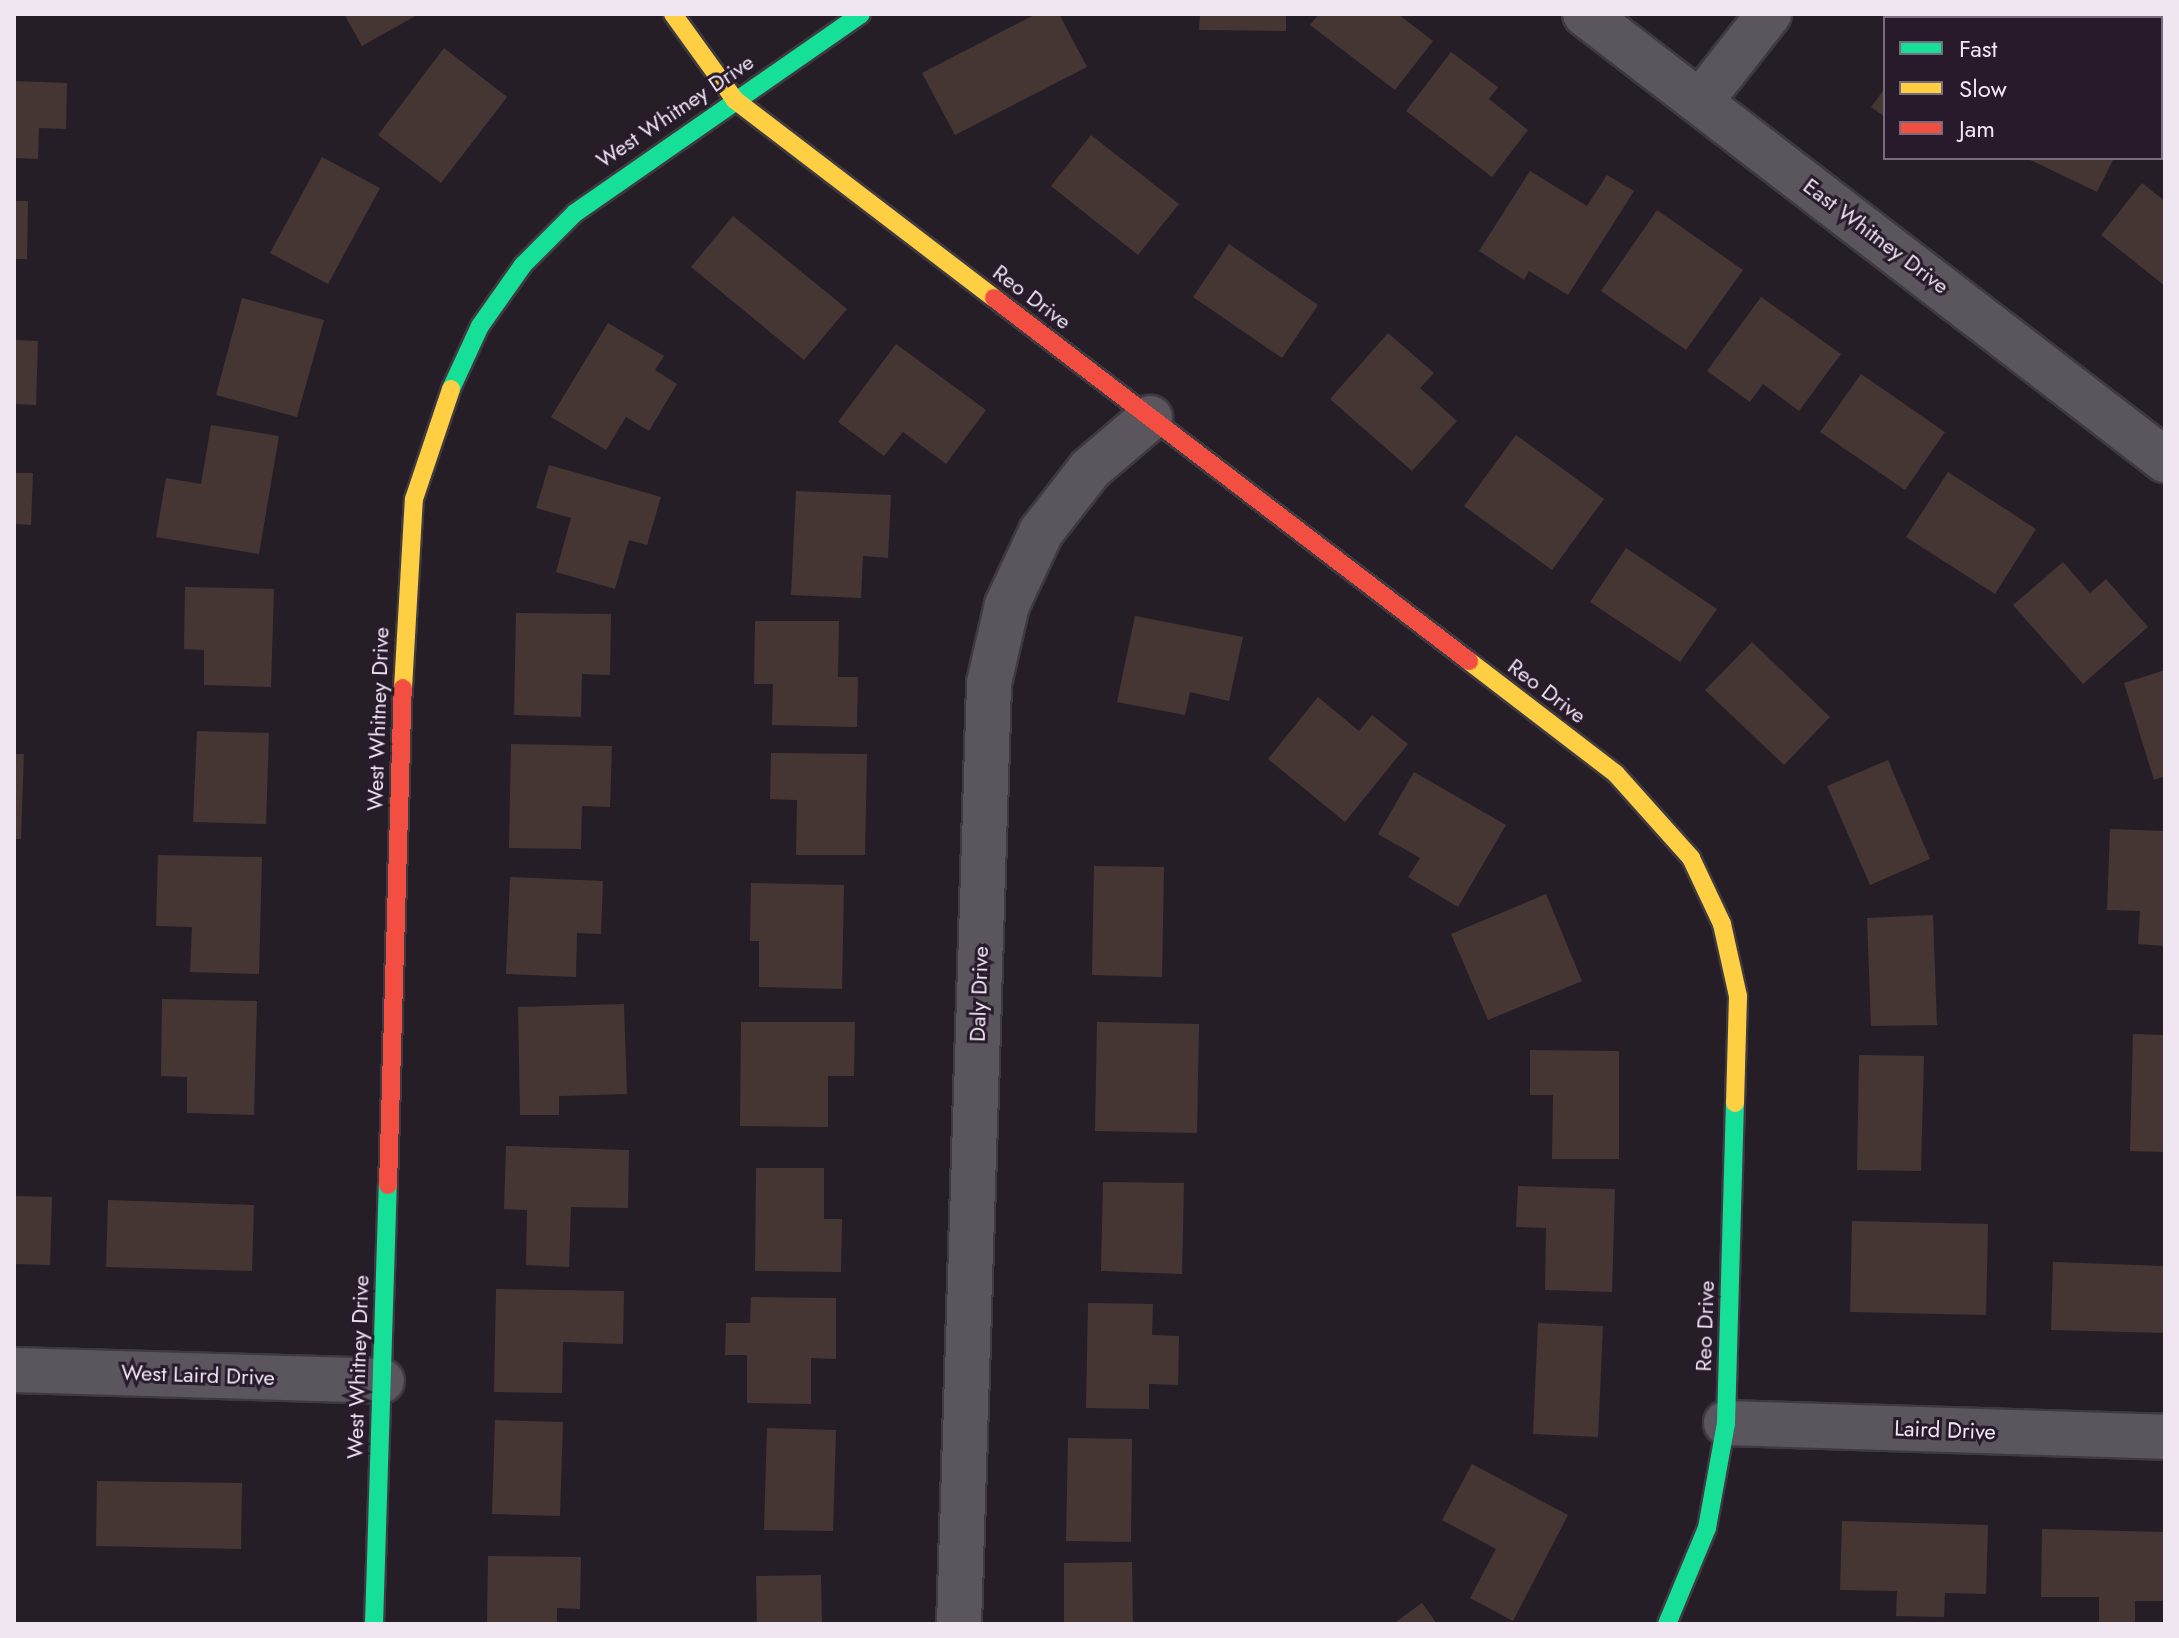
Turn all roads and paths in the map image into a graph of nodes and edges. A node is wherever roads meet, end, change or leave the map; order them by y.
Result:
1 (673, 14) edge
2 (861, 14) edge
3 (1585, 14) edge
4 (1769, 14) edge
5 (735, 100) junction
6 (1700, 102) junction
7 (1150, 418) junction
8 (2165, 460) edge
9 (14, 1370) edge
10 (382, 1381) junction
11 (1726, 1423) junction
12 (2165, 1437) edge
13 (374, 1624) edge
14 (959, 1624) edge
15 (1667, 1624) edge

1 - 5 street, Reo Drive
2 - 5 street, West Whitney Drive
3 - 6 street, East Whitney Drive
4 - 6 street
5 - 7 street, Reo Drive
5 - 10 street, West Whitney Drive
6 - 8 street, East Whitney Drive
7 - 11 street, Reo Drive
7 - 14 street, Daly Drive
9 - 10 street, West Laird Drive
10 - 13 street, West Whitney Drive
11 - 12 street, Laird Drive
11 - 15 street, Reo Drive

